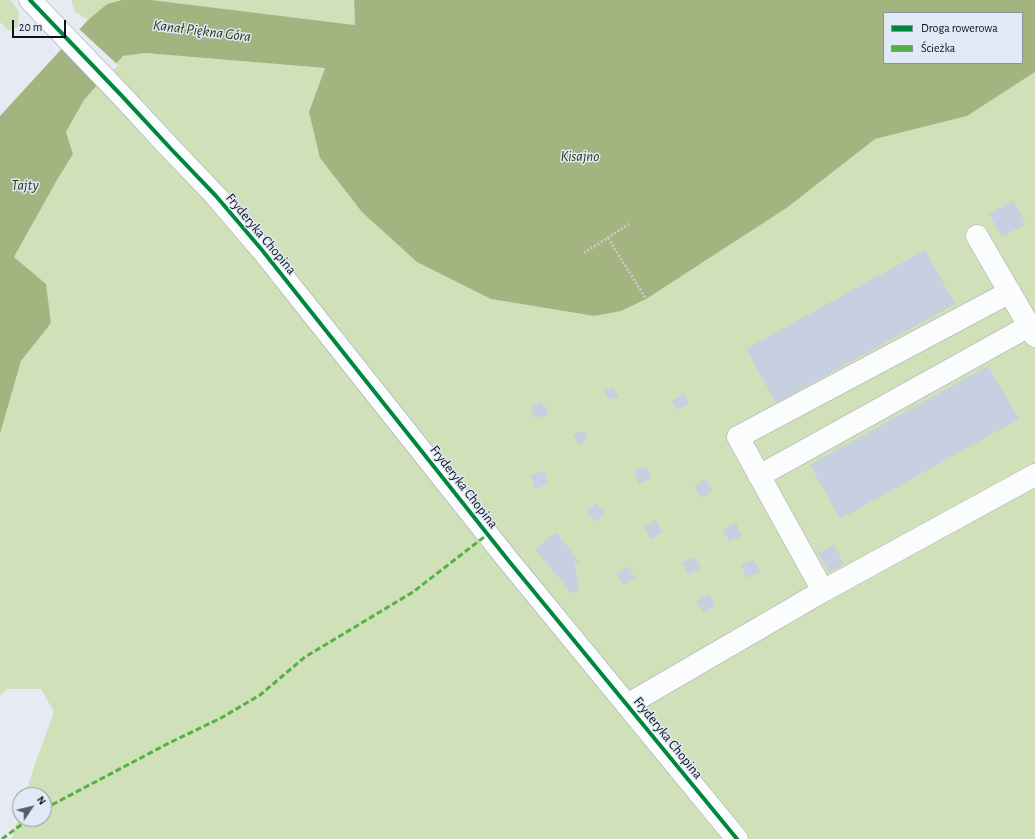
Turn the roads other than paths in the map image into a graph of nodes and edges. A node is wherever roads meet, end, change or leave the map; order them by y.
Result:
1 (30, 0) edge
2 (978, 236) dead end
3 (1010, 292) junction
4 (1032, 331) edge
5 (1035, 475) edge
6 (759, 476) junction
7 (823, 591) junction
8 (627, 705) junction
9 (737, 839) edge

1 - 8 main road, Fryderyka Chopina
2 - 3 main road
3 - 4 main road
3 - 6 main road
4 - 6 main road
5 - 7 main road
6 - 7 main road
7 - 8 main road
8 - 9 main road, Fryderyka Chopina

